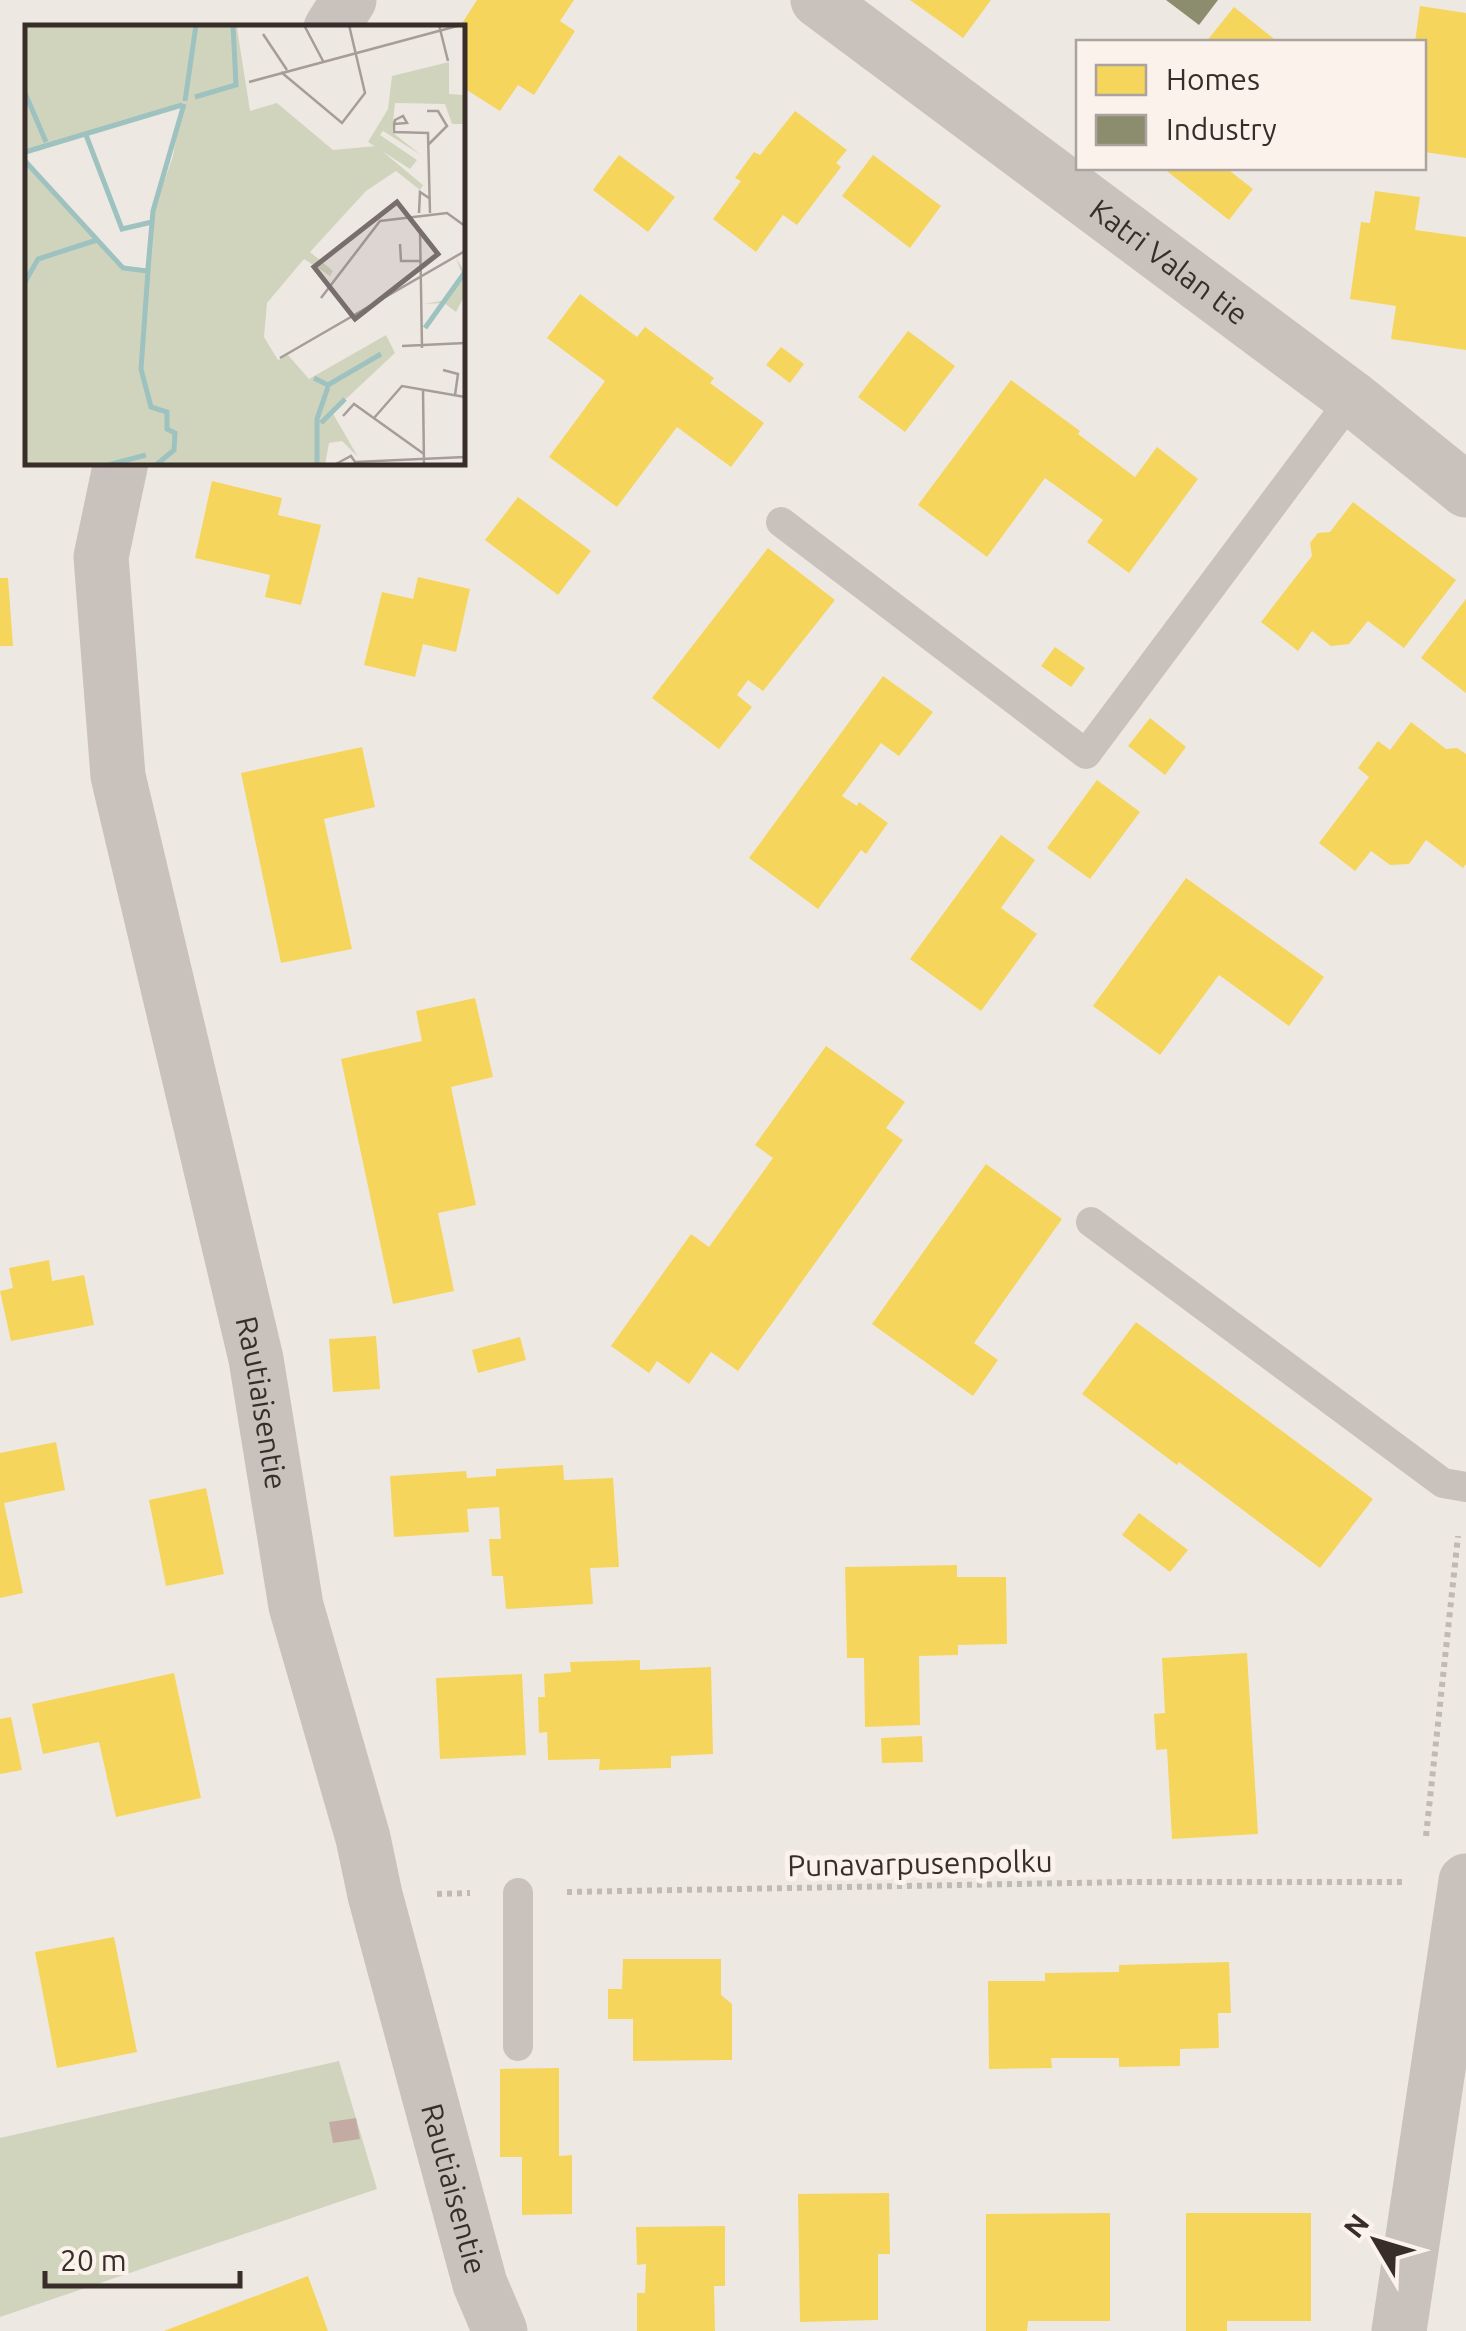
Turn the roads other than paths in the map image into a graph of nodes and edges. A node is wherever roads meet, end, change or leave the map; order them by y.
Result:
1 (349, 0) edge
2 (818, 0) edge
3 (333, 25) edge
4 (1352, 398) junction
5 (121, 465) edge
6 (1466, 490) edge
7 (781, 522) dead end
8 (1090, 1222) dead end
9 (1466, 1487) edge
10 (1444, 1882) edge
11 (518, 1893) road end
12 (518, 2046) dead end
13 (500, 2331) edge
14 (1398, 2331) edge

1 - 3 street
2 - 4 street, Katri Valan tie
4 - 6 street, Katri Valan tie
4 - 7 lane
5 - 13 street, Rautiaisentie
8 - 9 lane
10 - 14 street
11 - 12 lane

